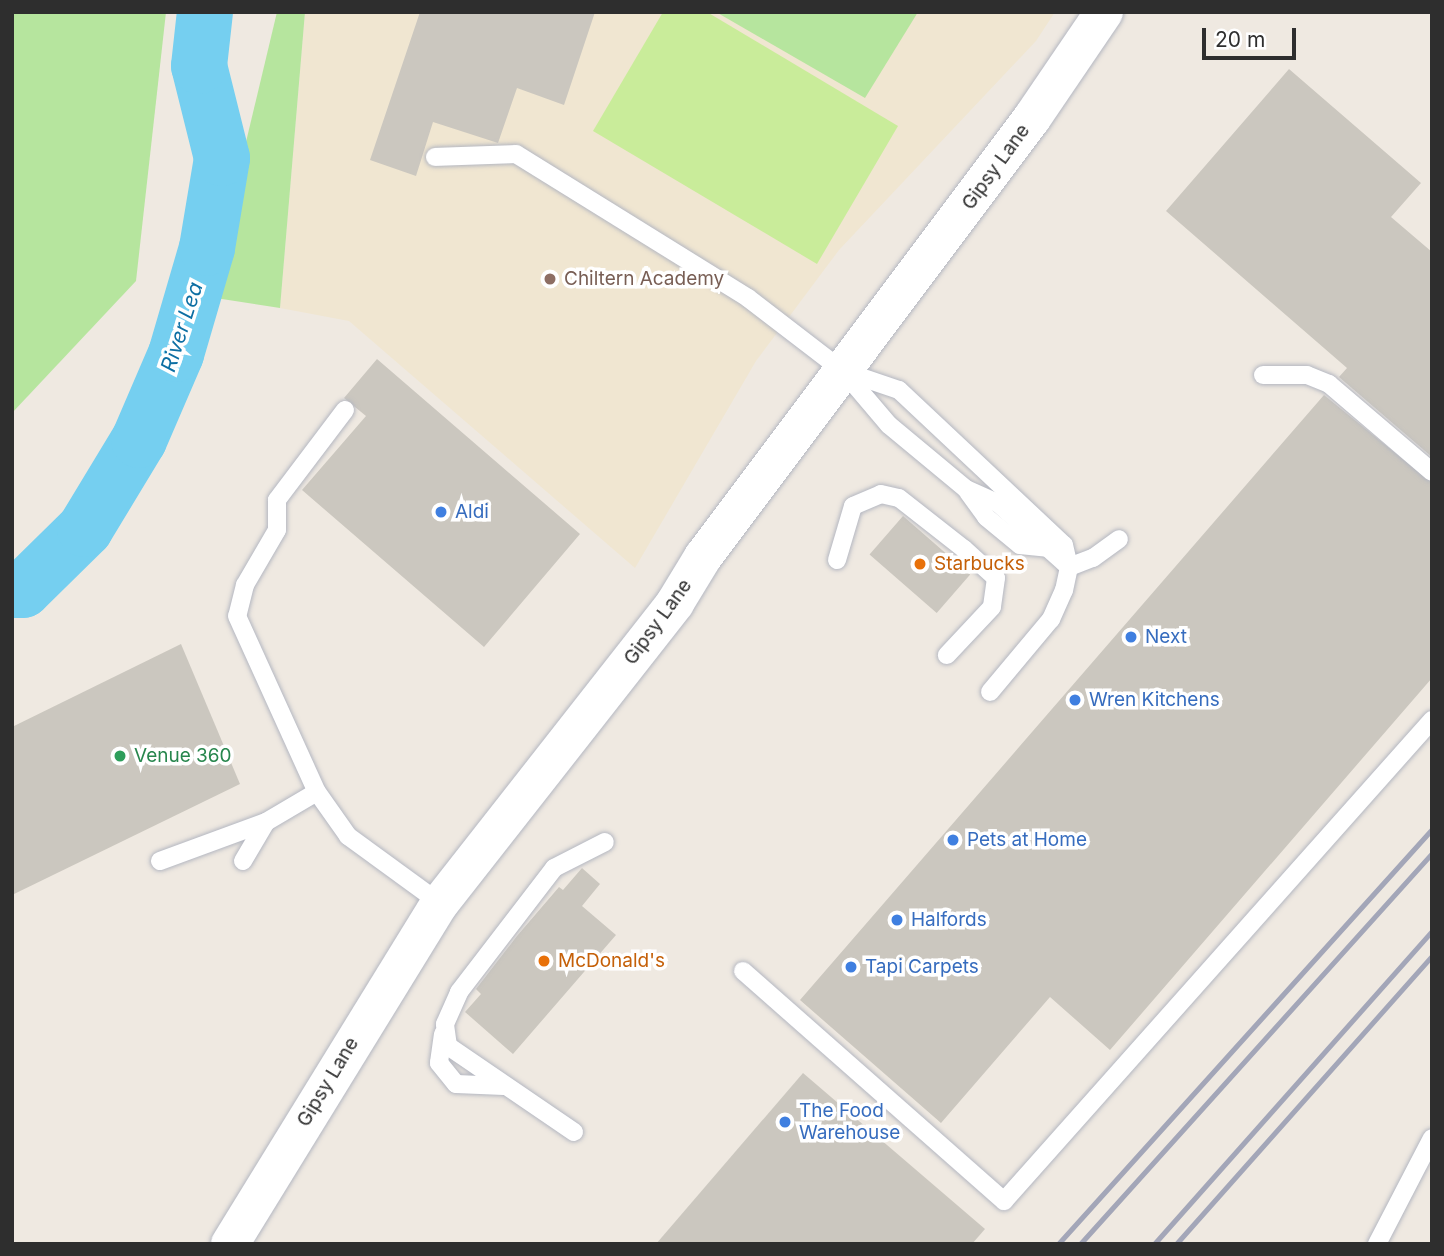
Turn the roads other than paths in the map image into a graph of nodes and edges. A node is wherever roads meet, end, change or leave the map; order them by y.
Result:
1 (1104, 12) edge
2 (435, 157) dead end
3 (843, 371) junction
4 (1263, 375) dead end
5 (345, 410) dead end
6 (1432, 472) edge
7 (1119, 539) dead end
8 (837, 560) dead end
9 (1069, 567) junction
10 (947, 655) dead end
11 (990, 692) dead end
12 (1432, 720) edge
13 (317, 792) junction
14 (266, 822) junction
15 (605, 842) dead end
16 (160, 861) dead end
17 (243, 861) dead end
18 (440, 903) junction
19 (743, 971) dead end
20 (445, 1024) junction
21 (504, 1086) junction
22 (574, 1132) dead end
23 (1432, 1138) edge
24 (1422, 1157) edge
25 (230, 1244) edge
26 (1377, 1244) edge

1 - 3 main road, Gipsy Lane
2 - 3 lane
3 - 9 lane
3 - 9 lane
3 - 18 main road, Gipsy Lane
4 - 6 lane
5 - 13 lane
7 - 9 lane
8 - 10 lane
9 - 11 lane
12 - 19 lane
13 - 14 lane
13 - 18 lane
14 - 16 lane
14 - 17 lane
15 - 20 lane
18 - 25 main road, Gipsy Lane
20 - 21 lane
20 - 21 lane
21 - 22 lane
23 - 24 lane
24 - 26 lane

